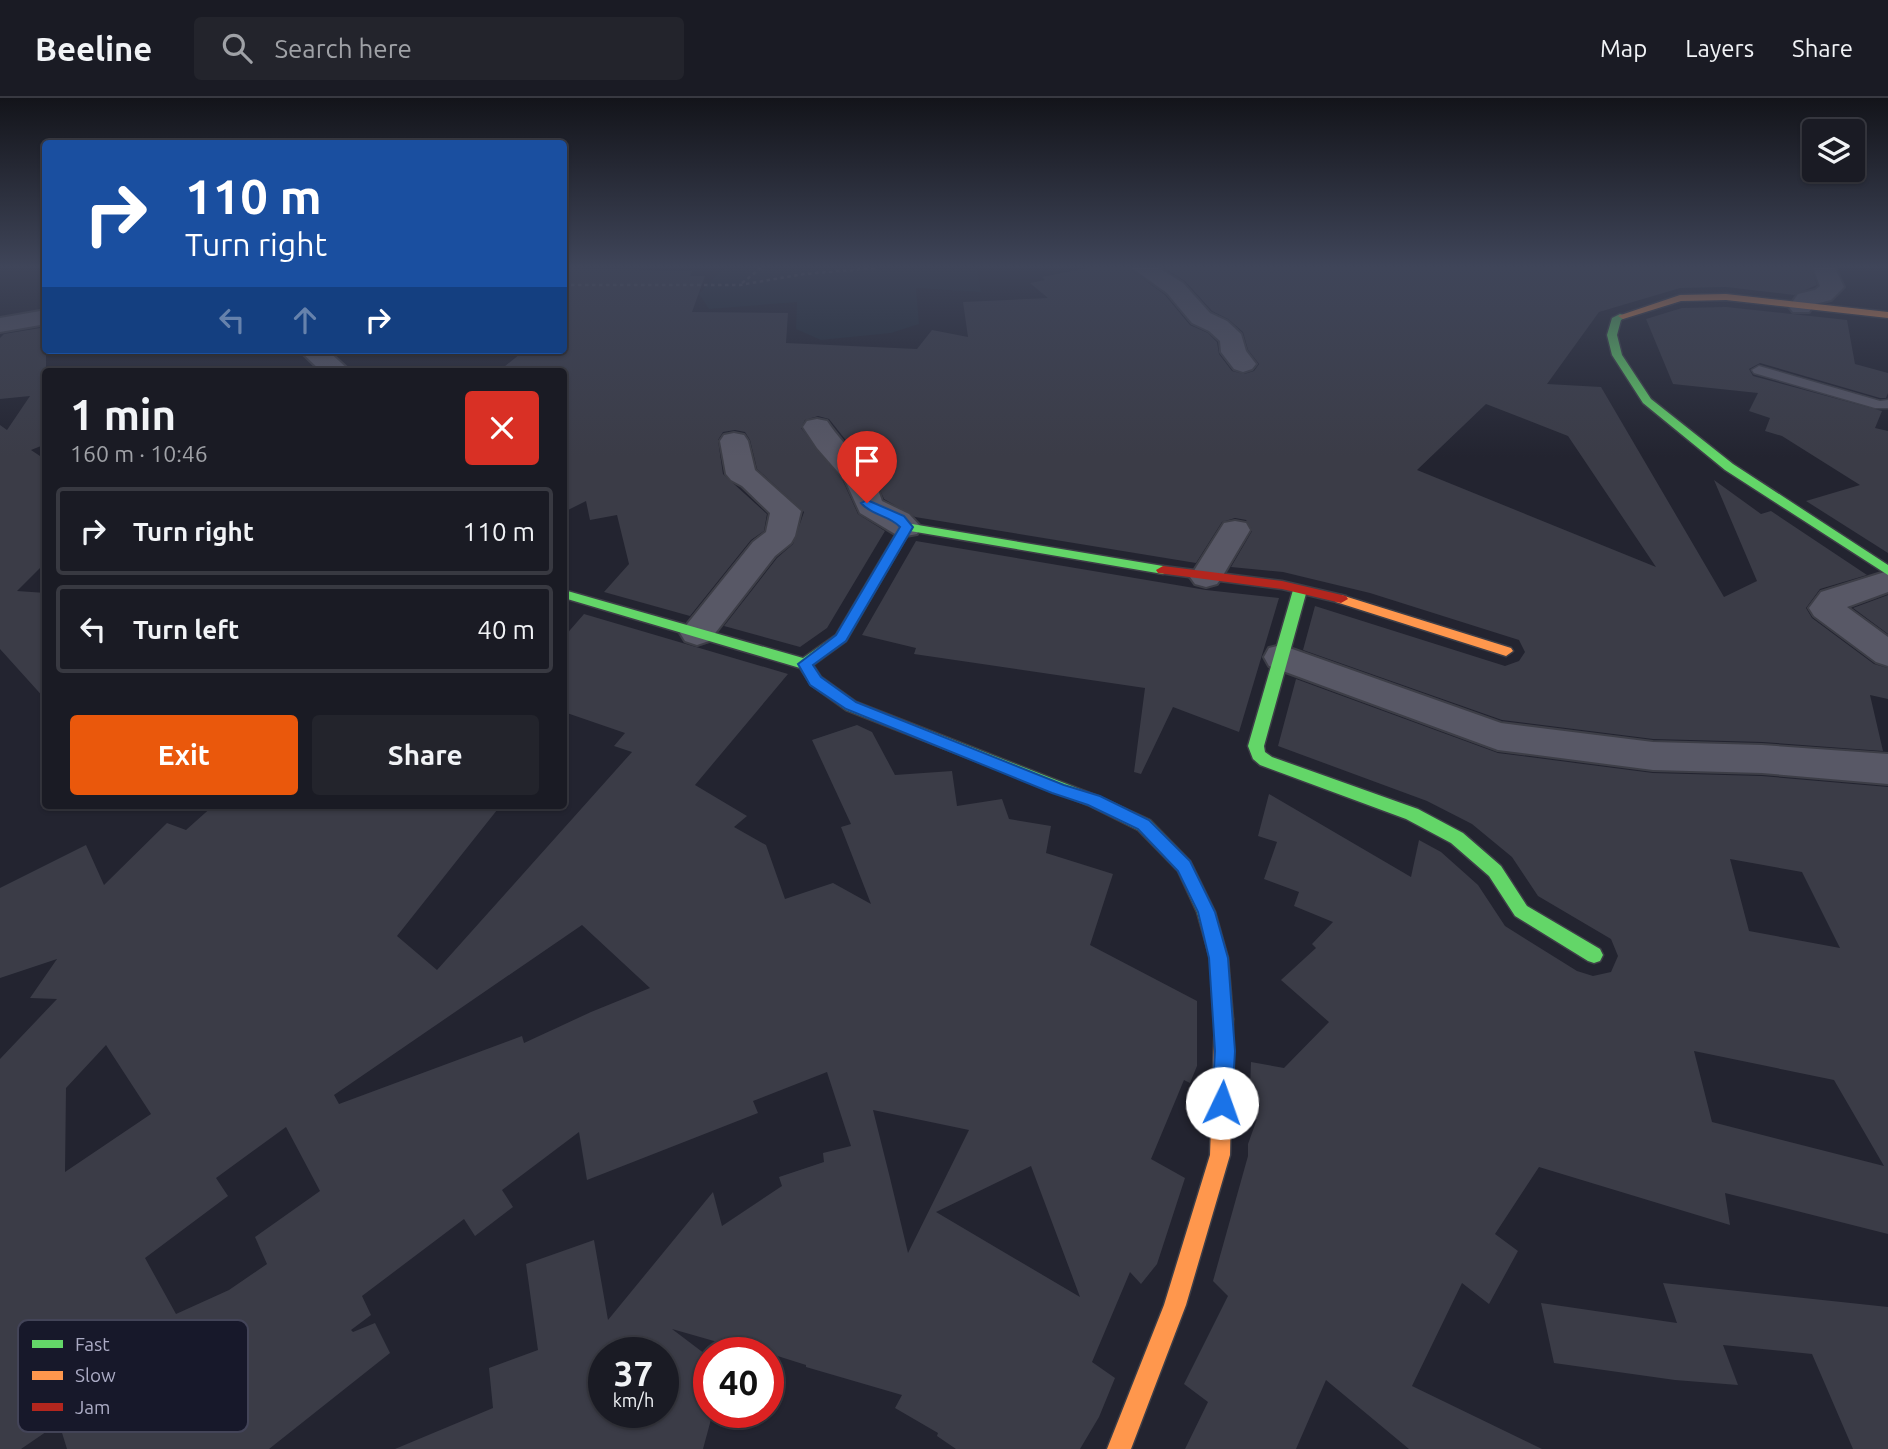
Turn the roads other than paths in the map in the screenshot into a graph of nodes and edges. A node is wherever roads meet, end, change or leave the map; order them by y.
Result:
1 (1223, 331) edge
2 (1613, 331) edge
3 (317, 354) edge
4 (1243, 364) dead end
5 (333, 368) edge
6 (1759, 370) dead end
7 (1888, 404) edge
8 (817, 428) dead end
9 (734, 441) dead end
10 (906, 527) junction
11 (1235, 530) dead end
12 (1888, 570) edge
13 (1206, 577) junction
14 (1888, 581) edge
15 (1300, 590) junction
16 (567, 595) edge
17 (697, 633) junction
18 (1506, 651) dead end
19 (1888, 654) edge
20 (1281, 657) junction
21 (805, 664) junction
22 (1888, 769) edge
23 (1594, 955) dead end
24 (1119, 1449) edge

1 - 4 street
2 - 12 street
3 - 5 street
6 - 7 lane
8 - 10 street
9 - 17 street
10 - 13 street
10 - 21 street
11 - 13 street
13 - 15 street
14 - 19 street
15 - 18 street
15 - 20 street
16 - 17 street
17 - 21 street
20 - 22 street
20 - 23 street
21 - 24 street

